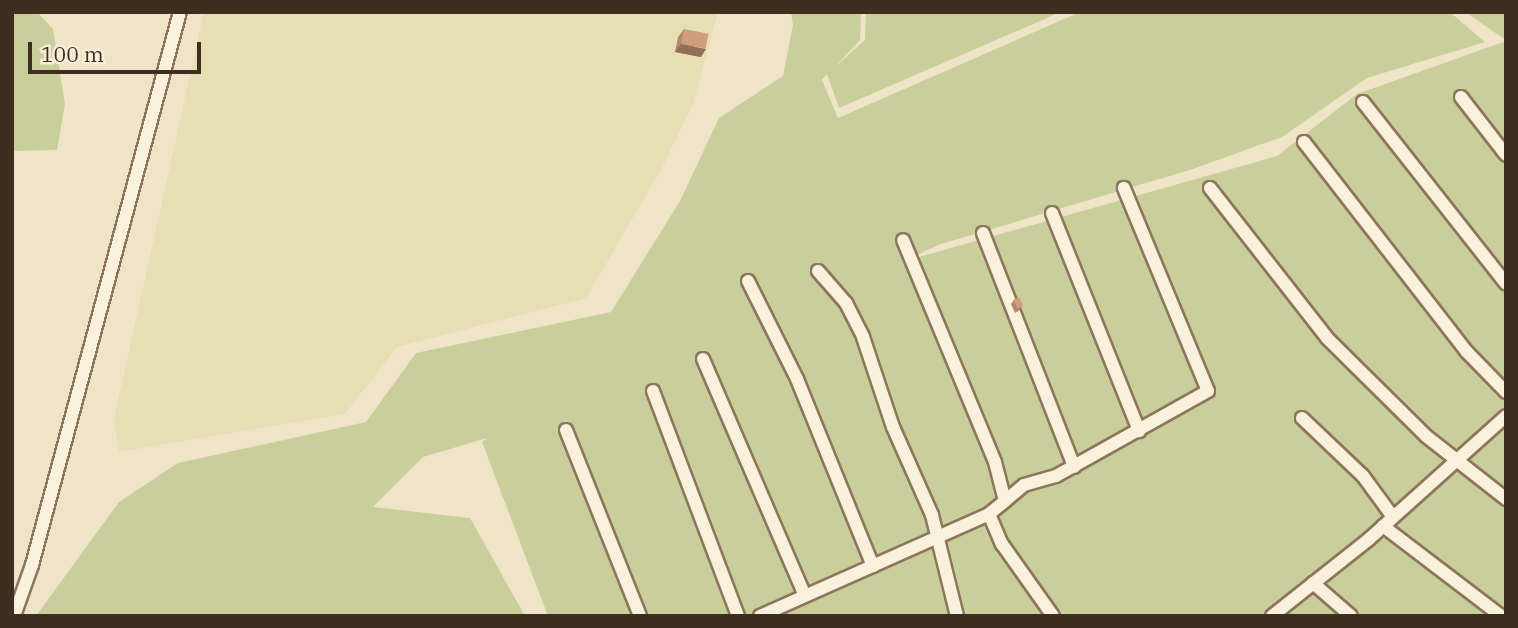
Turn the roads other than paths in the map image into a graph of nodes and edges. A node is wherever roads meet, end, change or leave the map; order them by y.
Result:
1 (180, 12) edge
2 (1461, 97) dead end
3 (1363, 102) dead end
4 (1304, 142) dead end
5 (1506, 155) edge
6 (1124, 188) dead end
7 (1210, 188) dead end
8 (1052, 213) dead end
9 (983, 233) dead end
10 (903, 240) dead end
11 (818, 271) dead end
12 (748, 281) dead end
13 (1506, 284) edge
14 (703, 359) dead end
15 (653, 391) dead end
16 (1506, 392) edge
17 (1506, 416) edge
18 (1302, 418) dead end
19 (566, 430) dead end
20 (1139, 431) junction
21 (1455, 460) junction
22 (1074, 467) junction
23 (1506, 499) edge
24 (1005, 501) junction
25 (989, 514) junction
26 (1388, 522) junction
27 (937, 536) junction
28 (873, 566) junction
29 (1312, 583) junction
30 (804, 594) junction
31 (14, 616) edge
32 (640, 616) edge
33 (738, 616) edge
34 (760, 616) edge
35 (957, 616) edge
36 (1053, 616) edge
37 (1272, 616) edge
38 (1351, 616) edge
39 (1501, 616) edge

1 - 31 street
2 - 5 street
3 - 13 street
4 - 16 street
6 - 20 street
7 - 21 street
8 - 20 street
9 - 22 street
10 - 24 street
11 - 27 street
12 - 28 street
14 - 30 street
15 - 33 street
17 - 21 street
18 - 26 street
19 - 32 street
20 - 22 street
21 - 23 street
21 - 26 street
22 - 24 street
24 - 25 street
25 - 27 street
25 - 36 street
26 - 29 street
26 - 39 street
27 - 28 street
27 - 35 street
28 - 30 street
29 - 37 street
29 - 38 street
30 - 34 street

